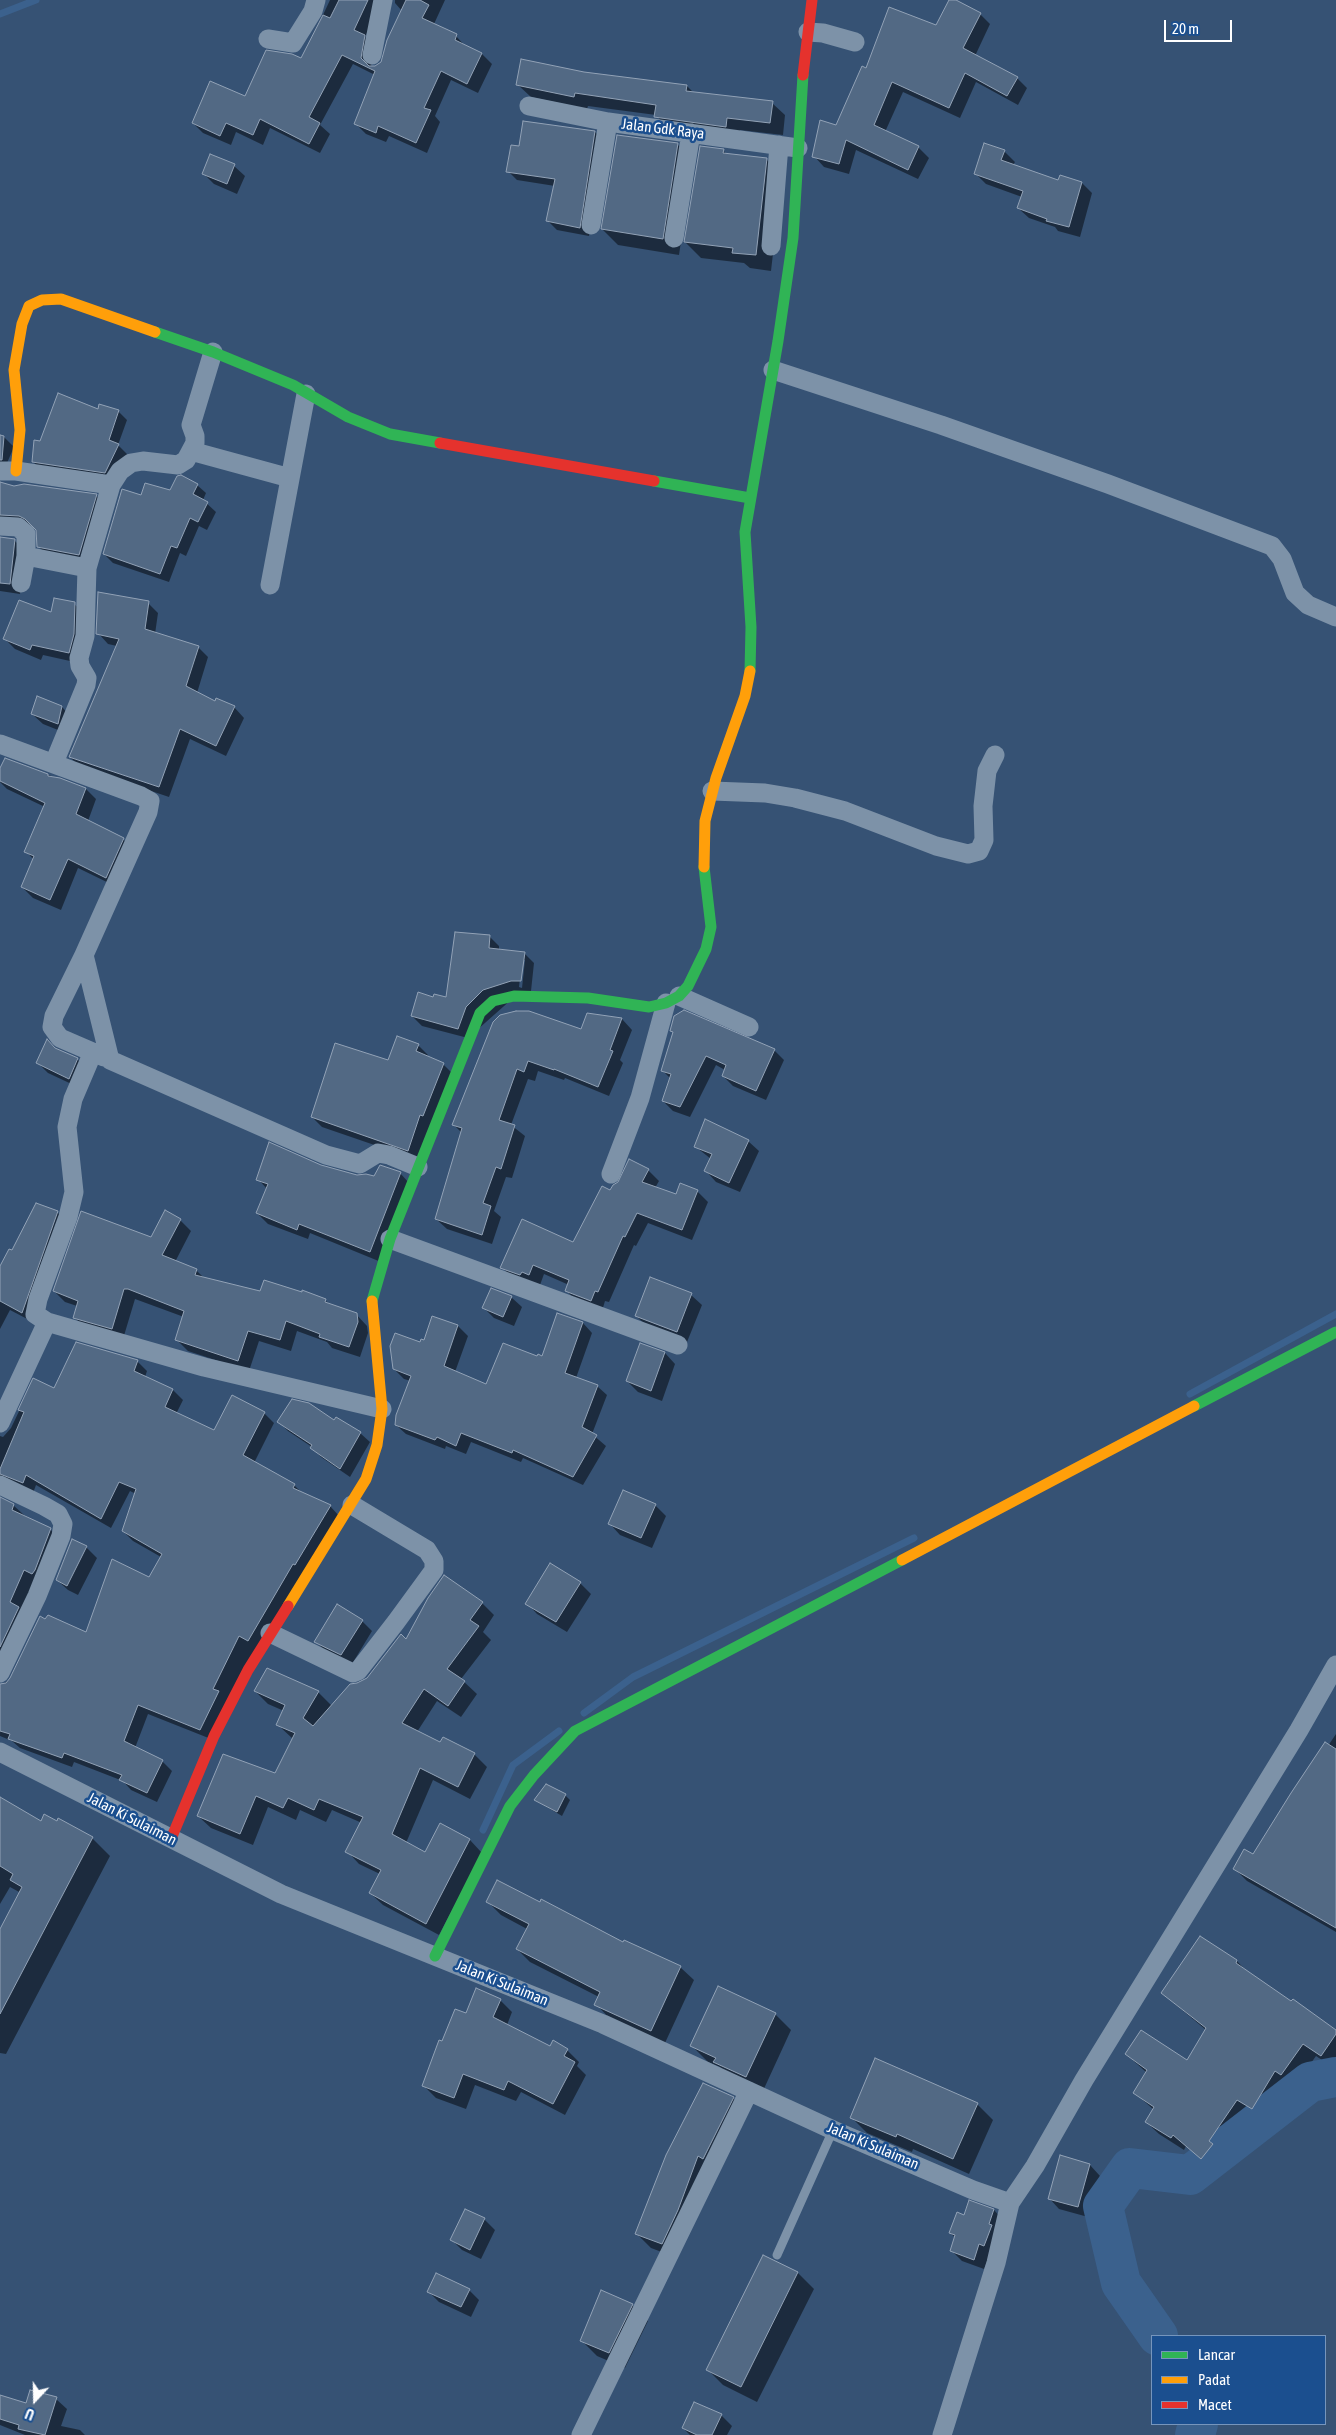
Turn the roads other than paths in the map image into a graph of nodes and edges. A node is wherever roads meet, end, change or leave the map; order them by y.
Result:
1 (316, 0) edge
2 (383, 0) edge
3 (812, 0) edge
4 (808, 32) junction
5 (268, 39) dead end
6 (855, 42) dead end
7 (372, 55) dead end
8 (529, 106) dead end
9 (608, 122) junction
10 (691, 133) junction
11 (779, 146) junction
12 (798, 148) junction
13 (591, 225) dead end
14 (674, 238) dead end
15 (771, 246) dead end
16 (213, 352) junction
17 (773, 370) junction
18 (306, 394) junction
19 (191, 451) junction
20 (8, 471) edge
21 (290, 478) junction
22 (110, 485) junction
23 (750, 498) junction
24 (0, 526) edge
25 (26, 556) junction
26 (87, 568) junction
27 (21, 583) dead end
28 (270, 585) dead end
29 (1336, 617) edge
30 (0, 744) edge
31 (995, 755) dead end
32 (54, 763) junction
33 (712, 791) junction
34 (84, 955) junction
35 (672, 999) junction
36 (749, 1027) dead end
37 (101, 1056) junction
38 (418, 1167) junction
39 (611, 1174) dead end
40 (390, 1239) junction
41 (47, 1322) junction
42 (1336, 1332) edge
43 (678, 1345) dead end
44 (382, 1409) junction
45 (0, 1423) edge
46 (0, 1485) edge
47 (352, 1505) junction
48 (270, 1633) junction
49 (1336, 1665) edge
50 (0, 1673) edge
51 (0, 1752) edge
52 (171, 1839) junction
53 (434, 1956) junction
54 (749, 2092) junction
55 (833, 2130) junction
56 (1010, 2203) junction
57 (777, 2255) dead end
58 (581, 2435) edge
59 (942, 2435) edge

1 - 5 street
2 - 7 street
3 - 4 street
4 - 6 street
4 - 12 street
8 - 9 street, Jalan Gdk Raya
9 - 10 street, Jalan Gdk Raya
9 - 13 street
10 - 11 street, Jalan Gdk Raya
10 - 14 street
11 - 12 street, Jalan Gdk Raya
11 - 15 street
12 - 17 street
16 - 18 street
16 - 19 street
16 - 20 street
17 - 23 street
17 - 29 street
18 - 21 street
18 - 23 street
19 - 21 street
19 - 22 street
20 - 22 street
21 - 28 street
22 - 26 street
23 - 33 street
24 - 25 street
25 - 26 street
25 - 27 street
26 - 32 street
30 - 32 street
31 - 33 street
32 - 34 street
33 - 35 street
34 - 37 street
34 - 37 street
35 - 36 street
35 - 38 street
35 - 39 street
37 - 38 street
37 - 41 street
38 - 40 street
40 - 43 street
40 - 44 street
41 - 44 street
41 - 45 street
42 - 53 street
44 - 47 street
46 - 50 street
47 - 48 street
47 - 48 street
48 - 52 street
49 - 56 street
51 - 52 street, Jalan Ki Sulaiman
52 - 53 street, Jalan Ki Sulaiman
53 - 54 street, Jalan Ki Sulaiman
54 - 55 street, Jalan Ki Sulaiman
54 - 58 street
55 - 56 street, Jalan Ki Sulaiman
55 - 57 lane
56 - 59 street

